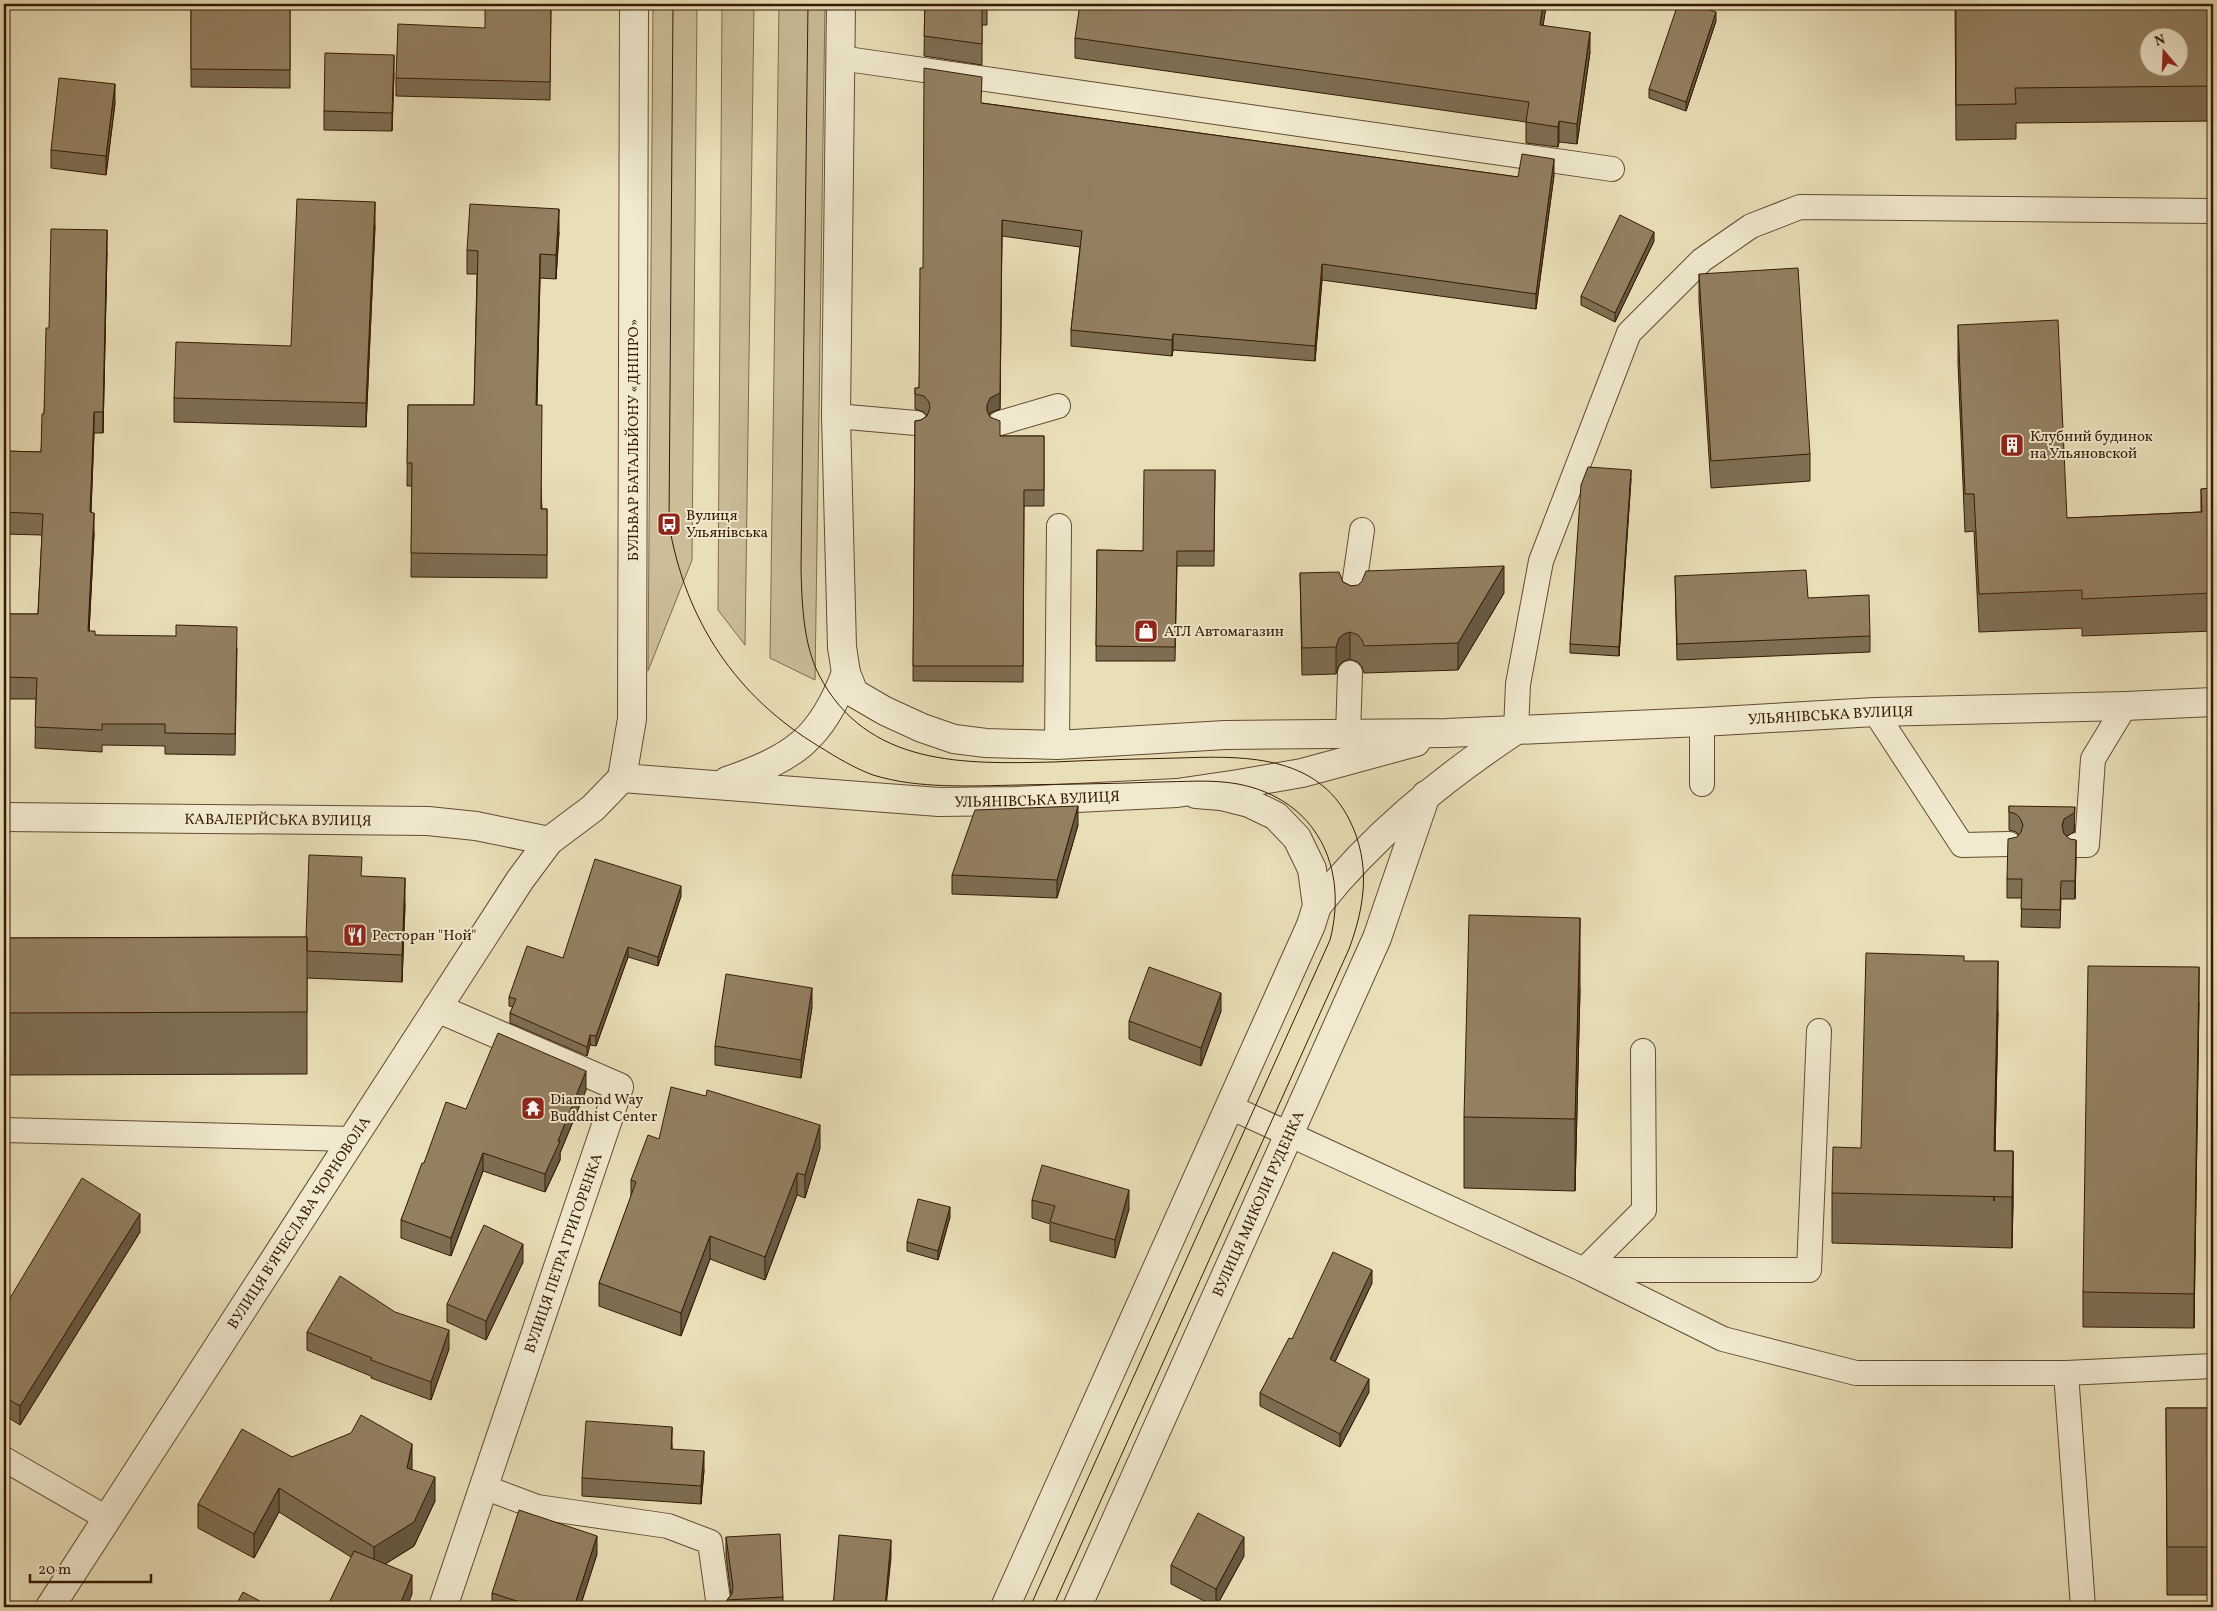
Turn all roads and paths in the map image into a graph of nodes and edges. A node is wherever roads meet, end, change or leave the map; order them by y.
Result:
1 (634, 4) edge
2 (841, 4) edge
3 (840, 58) junction
4 (1612, 169) dead end
5 (2213, 211) edge
6 (1058, 406) dead end
7 (836, 416) junction
8 (916, 423) edge
9 (1000, 424) edge
10 (1059, 526) dead end
11 (1362, 530) dead end
12 (1352, 599) edge
13 (1350, 673) dead end
14 (850, 683) junction
15 (2213, 702) edge
16 (2125, 706) junction
17 (1875, 712) junction
18 (1702, 722) junction
19 (1516, 730) junction
20 (1447, 733) junction
21 (1348, 734) junction
22 (1057, 745) junction
23 (622, 778) junction
24 (1702, 784) dead end
25 (716, 785) junction
26 (1177, 793) junction
27 (1426, 795) junction
28 (4, 817) edge
29 (549, 841) junction
30 (2009, 844) edge
31 (2076, 845) edge
32 (1317, 906) junction
33 (437, 1008) junction
34 (1819, 1031) dead end
35 (1643, 1052) dead end
36 (1230, 1107) junction
37 (4, 1130) edge
38 (1290, 1133) junction
39 (352, 1139) junction
40 (1584, 1270) junction
41 (2213, 1366) edge
42 (2066, 1373) junction
43 (4, 1459) edge
44 (484, 1487) junction
45 (108, 1519) junction
46 (50, 1607) edge
47 (444, 1607) edge
48 (719, 1607) edge
49 (1004, 1607) edge
50 (1077, 1607) edge
51 (2083, 1607) edge

1 - 23 street, БУЛЬВАР БАТАЛЬЙОНУ «ДНІПРО»
2 - 3 street
3 - 4 lane
3 - 7 street
5 - 19 lane
6 - 9 lane
7 - 8 lane
7 - 14 street
10 - 22 lane
11 - 12 lane
13 - 21 lane
14 - 22 street, УЛЬЯНІВСЬКА ВУЛИЦЯ
14 - 25 street
15 - 16 street, УЛЬЯНІВСЬКА ВУЛИЦЯ
16 - 17 street, УЛЬЯНІВСЬКА ВУЛИЦЯ
16 - 31 lane
17 - 18 street, УЛЬЯНІВСЬКА ВУЛИЦЯ
17 - 30 lane
18 - 19 street, УЛЬЯНІВСЬКА ВУЛИЦЯ
18 - 24 lane
19 - 20 street, УЛЬЯНІВСЬКА ВУЛИЦЯ
19 - 27 street
20 - 21 street, УЛЬЯНІВСЬКА ВУЛИЦЯ
20 - 26 street, УЛЬЯНІВСЬКА ВУЛИЦЯ
21 - 22 street, УЛЬЯНІВСЬКА ВУЛИЦЯ
23 - 25 street, УЛЬЯНІВСЬКА ВУЛИЦЯ
23 - 29 street
25 - 26 street, УЛЬЯНІВСЬКА ВУЛИЦЯ
26 - 32 street
27 - 32 street
27 - 38 street, ВУЛИЦЯ МИКОЛИ РУДЕНКА
28 - 29 street, КАВАЛЕРІЙСЬКА ВУЛИЦЯ
29 - 33 street, ВУЛИЦЯ В'ЯЧЕСЛАВА ЧОРНОВОЛА
32 - 36 street
33 - 39 street, ВУЛИЦЯ В'ЯЧЕСЛАВА ЧОРНОВОЛА
33 - 44 street, ВУЛИЦЯ ПЕТРА ГРИГОРЕНКА
34 - 40 lane
35 - 40 lane
36 - 38 lane
36 - 49 street
37 - 39 lane
38 - 40 lane
38 - 50 street, ВУЛИЦЯ МИКОЛИ РУДЕНКА
39 - 45 street, ВУЛИЦЯ В'ЯЧЕСЛАВА ЧОРНОВОЛА
40 - 42 lane
41 - 42 lane
42 - 51 lane
43 - 45 lane
44 - 47 street, ВУЛИЦЯ ПЕТРА ГРИГОРЕНКА
44 - 48 lane
45 - 46 street, ВУЛИЦЯ В'ЯЧЕСЛАВА ЧОРНОВОЛА

